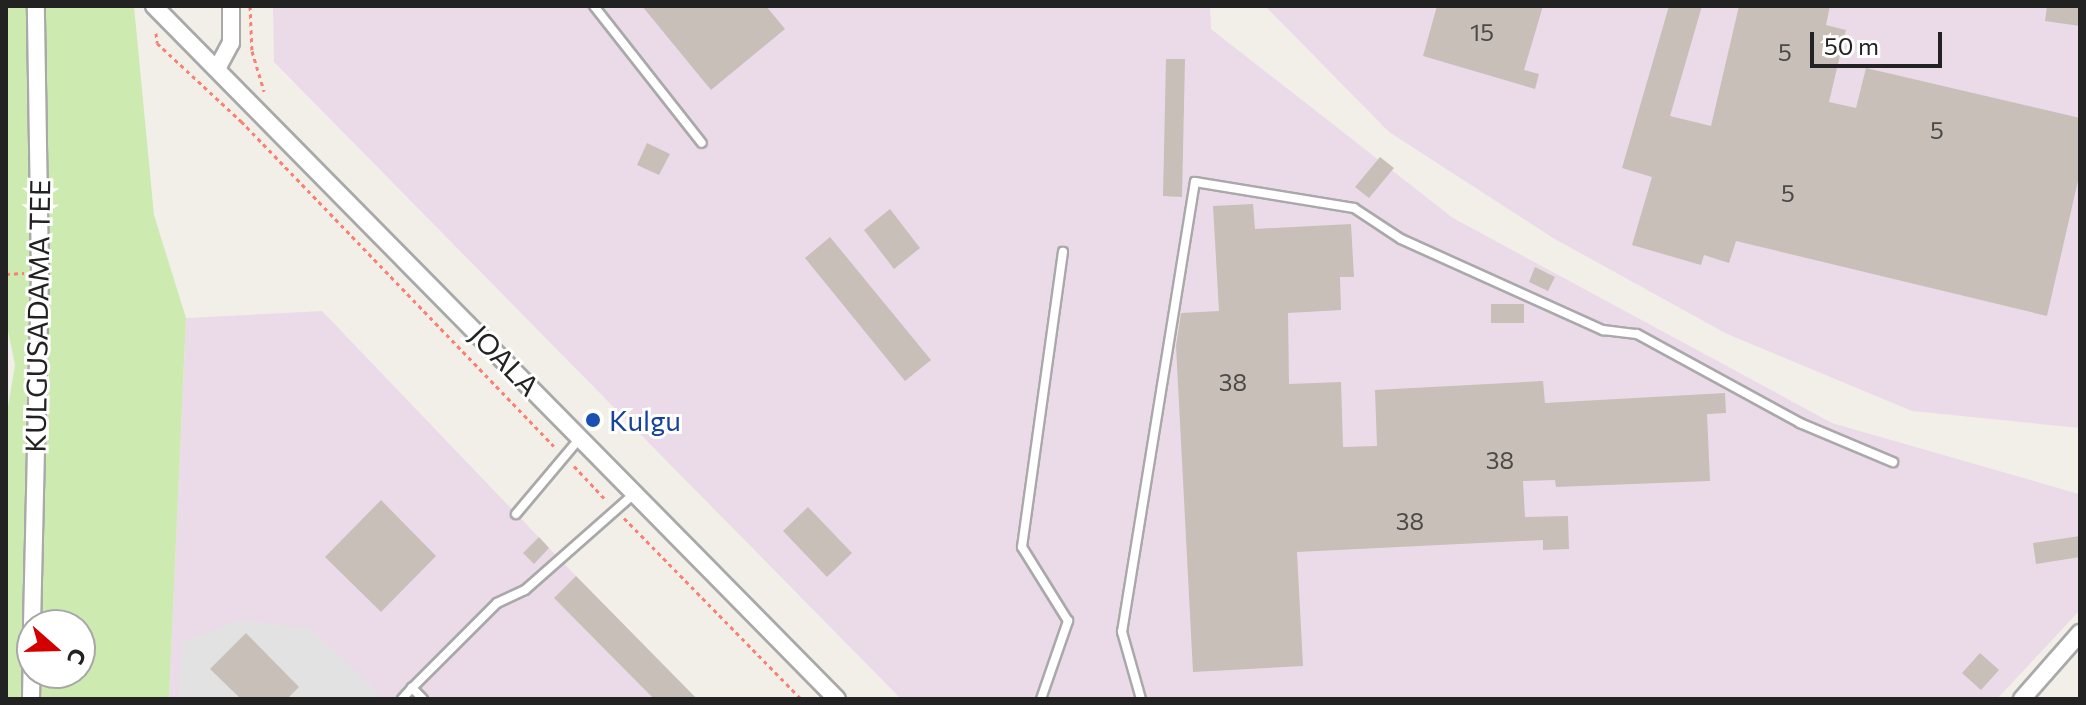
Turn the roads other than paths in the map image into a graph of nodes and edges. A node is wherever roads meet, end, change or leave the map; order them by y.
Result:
1 (36, 6) edge
2 (231, 6) edge
3 (594, 6) edge
4 (154, 13) edge
5 (218, 67) junction
6 (702, 143) dead end
7 (1063, 252) dead end
8 (580, 438) junction
9 (1893, 462) dead end
10 (635, 493) junction
11 (516, 514) dead end
12 (32, 609) edge
13 (2080, 633) edge
14 (412, 688) junction
15 (2027, 697) edge
16 (402, 699) edge
17 (423, 699) edge
18 (837, 699) edge
19 (1041, 699) edge
20 (1141, 699) edge

1 - 12 street, KULGUSADAMA TEE
2 - 5 street
3 - 6 lane
4 - 5 street, JOALA
5 - 8 street, JOALA
7 - 19 lane
8 - 10 street, JOALA
8 - 11 lane
9 - 20 lane
10 - 14 lane
10 - 18 street, JOALA
13 - 15 street
14 - 16 lane
14 - 17 lane

